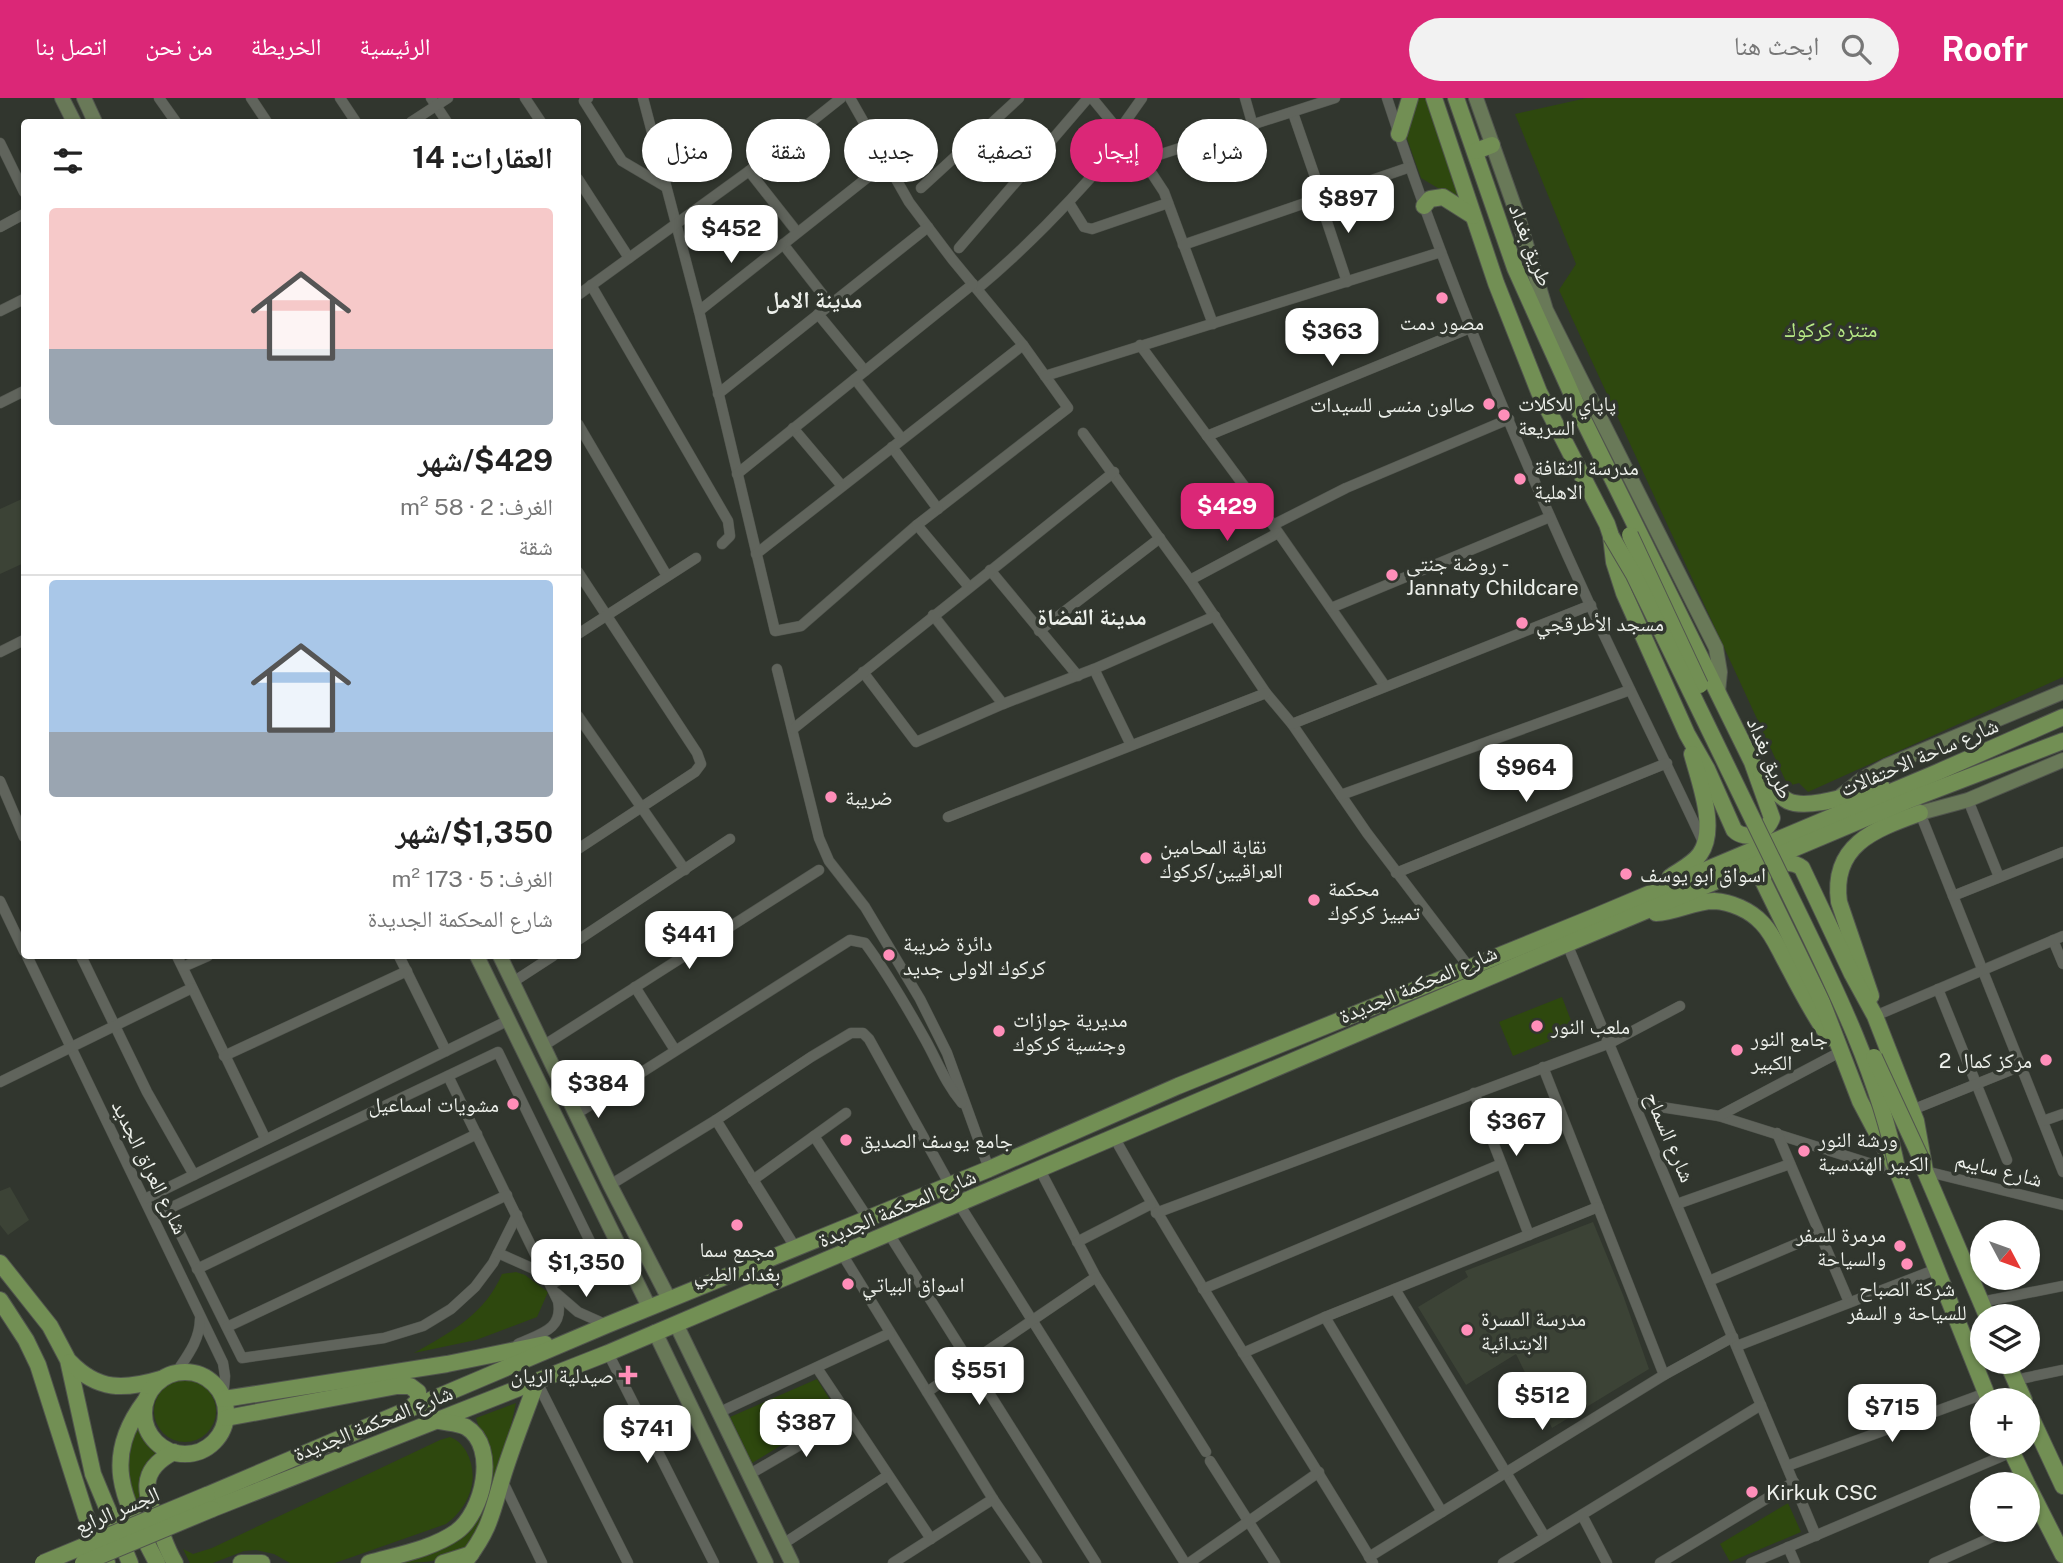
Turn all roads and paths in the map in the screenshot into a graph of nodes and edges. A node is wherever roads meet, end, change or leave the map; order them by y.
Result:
1 (62, 98) edge
2 (84, 98) edge
3 (159, 98) edge
4 (251, 98) edge
5 (340, 98) edge
6 (448, 98) edge
7 (525, 98) edge
8 (588, 98) edge
9 (841, 98) edge
10 (850, 98) edge
11 (1019, 98) edge
12 (1090, 98) edge
13 (1142, 98) edge
14 (1245, 98) edge
15 (1335, 98) edge
16 (1387, 98) edge
17 (1410, 98) edge
18 (1434, 98) edge
19 (1457, 98) edge
20 (1476, 98) edge
21 (646, 100) edge
22 (434, 102) edge
23 (1293, 113) junction
24 (72, 119) edge
25 (94, 119) edge
26 (174, 119) edge
27 (265, 119) edge
28 (354, 119) edge
29 (414, 119) edge
30 (445, 119) edge
31 (539, 119) edge
32 (815, 119) edge
33 (862, 119) edge
34 (1108, 119) edge
35 (1130, 119) edge
36 (1251, 119) edge
37 (1267, 121) edge
38 (1399, 134) junction
39 (0, 144) edge
40 (1492, 145) junction
41 (1476, 151) junction
42 (1410, 167) junction
43 (746, 173) edge
44 (758, 182) edge
45 (861, 182) edge
46 (898, 182) edge
47 (1085, 182) edge
48 (1158, 182) edge
49 (581, 184) edge
50 (21, 186) edge
51 (666, 187) junction
52 (920, 188) dead end
53 (1321, 197) junction
54 (1168, 202) junction
55 (1069, 203) junction
56 (1424, 206) junction
57 (21, 216) edge
58 (1473, 216) junction
59 (677, 225) junction
60 (0, 227) edge
61 (928, 227) junction
62 (797, 232) junction
63 (783, 244) junction
64 (1183, 245) junction
65 (959, 248) dead end
66 (1441, 253) junction
67 (629, 258) junction
68 (1347, 282) junction
69 (591, 285) junction
70 (975, 287) junction
71 (581, 293) edge
72 (21, 300) edge
73 (830, 304) junction
74 (0, 311) edge
75 (699, 311) junction
76 (818, 314) junction
77 (1213, 324) junction
78 (1470, 328) junction
79 (1023, 345) junction
80 (1140, 345) junction
81 (865, 371) junction
82 (1045, 376) junction
83 (855, 379) junction
84 (21, 392) edge
85 (718, 394) junction
86 (0, 403) edge
87 (1509, 419) junction
88 (793, 428) junction
89 (1598, 431) junction
90 (1083, 433) dead end
91 (1207, 436) junction
92 (902, 439) junction
93 (582, 441) edge
94 (892, 447) junction
95 (1114, 472) junction
96 (737, 474) junction
97 (842, 486) junction
98 (1618, 489) junction
99 (938, 509) junction
100 (1550, 517) junction
101 (917, 525) junction
102 (1275, 529) junction
103 (1611, 536) junction
104 (1160, 538) junction
105 (722, 544) dead end
106 (756, 554) junction
107 (696, 558) dead end
108 (990, 570) junction
109 (667, 576) junction
110 (581, 577) edge
111 (1190, 580) junction
112 (969, 587) junction
113 (1591, 606) junction
114 (1331, 608) junction
115 (933, 615) junction
116 (606, 616) junction
117 (1215, 616) junction
118 (1039, 631) junction
119 (581, 632) edge
120 (21, 642) edge
121 (0, 652) edge
122 (777, 669) dead end
123 (1094, 669) junction
124 (863, 672) junction
125 (1078, 676) junction
126 (1385, 686) junction
127 (1630, 690) junction
128 (1718, 692) junction
129 (2063, 692) edge
130 (1266, 693) junction
131 (1003, 704) junction
132 (2063, 717) edge
133 (581, 721) edge
134 (1292, 724) junction
135 (793, 729) junction
136 (1687, 734) junction
137 (2063, 741) edge
138 (1131, 745) junction
139 (2063, 761) edge
140 (1752, 762) junction
141 (1667, 763) junction
142 (1938, 772) junction
143 (0, 781) edge
144 (1341, 795) junction
145 (1838, 798) junction
146 (1968, 800) junction
147 (1917, 805) junction
148 (639, 808) junction
149 (948, 817) dead end
150 (21, 830) edge
151 (730, 839) dead end
152 (1794, 841) junction
153 (1705, 846) junction
154 (581, 847) edge
155 (2063, 852) edge
156 (685, 870) junction
157 (819, 870) dead end
158 (1396, 873) junction
159 (1999, 877) junction
160 (1953, 896) junction
161 (0, 901) edge
162 (1641, 905) junction
163 (581, 938) edge
164 (2058, 938) edge
165 (21, 943) edge
166 (1567, 944) junction
167 (29, 959) edge
168 (83, 959) edge
169 (179, 959) edge
170 (201, 959) edge
171 (401, 959) edge
172 (478, 959) edge
173 (502, 959) edge
174 (548, 959) edge
175 (2063, 964) edge
176 (183, 967) junction
177 (1469, 967) junction
178 (1983, 970) junction
179 (407, 971) junction
180 (513, 982) junction
181 (635, 987) junction
182 (192, 988) junction
183 (1938, 989) junction
184 (1680, 1006) dead end
185 (1875, 1016) junction
186 (509, 1020) junction
187 (116, 1025) junction
188 (1610, 1042) junction
189 (542, 1046) junction
190 (72, 1047) junction
191 (675, 1050) junction
192 (446, 1051) junction
193 (1840, 1052) junction
194 (224, 1056) junction
195 (2021, 1066) junction
196 (1543, 1067) junction
197 (448, 1076) junction
198 (0, 1081) edge
199 (1976, 1084) junction
200 (1474, 1093) junction
201 (1635, 1103) junction
202 (967, 1109) junction
203 (1912, 1110) junction
204 (846, 1113) dead end
205 (576, 1114) junction
206 (2063, 1114) edge
207 (1720, 1116) junction
208 (716, 1120) junction
209 (2043, 1121) junction
210 (1777, 1133) junction
211 (477, 1134) junction
212 (814, 1136) junction
213 (1114, 1137) junction
214 (265, 1138) junction
215 (2007, 1160) dead end
216 (1502, 1164) junction
217 (1790, 1164) junction
218 (1924, 1167) junction
219 (989, 1169) junction
220 (1040, 1170) junction
221 (2063, 1172) edge
222 (1898, 1173) junction
223 (194, 1175) junction
224 (753, 1180) junction
225 (610, 1185) junction
226 (950, 1185) junction
227 (507, 1195) junction
228 (2063, 1197) edge
229 (145, 1199) junction
230 (2058, 1203) edge
231 (959, 1204) junction
232 (1677, 1204) junction
233 (1598, 1207) junction
234 (1154, 1209) junction
235 (517, 1215) junction
236 (867, 1217) junction
237 (889, 1234) junction
238 (1820, 1234) junction
239 (1529, 1235) junction
240 (1077, 1242) junction
241 (795, 1247) junction
242 (499, 1253) junction
243 (842, 1254) junction
244 (0, 1263) edge
245 (197, 1269) junction
246 (1937, 1269) junction
247 (545, 1274) junction
248 (1096, 1278) junction
249 (1709, 1281) junction
250 (2063, 1286) edge
251 (552, 1287) junction
252 (1203, 1289) junction
253 (1395, 1289) junction
254 (669, 1299) junction
255 (0, 1300) edge
256 (1849, 1302) junction
257 (1982, 1304) edge
258 (2001, 1304) edge
259 (649, 1307) junction
260 (200, 1315) junction
261 (1325, 1317) junction
262 (1033, 1320) junction
263 (676, 1324) junction
264 (607, 1325) junction
265 (227, 1327) junction
266 (655, 1332) junction
267 (890, 1333) junction
268 (578, 1338) junction
269 (1735, 1342) junction
270 (501, 1353) junction
271 (608, 1353) junction
272 (1243, 1353) junction
273 (68, 1360) junction
274 (969, 1363) junction
275 (817, 1368) junction
276 (2063, 1370) edge
277 (2012, 1374) edge
278 (170, 1375) junction
279 (1664, 1375) junction
280 (2015, 1380) junction
281 (537, 1381) junction
282 (1984, 1388) edge
283 (2019, 1388) edge
284 (927, 1392) junction
285 (223, 1398) junction
286 (147, 1399) junction
287 (1970, 1403) edge
288 (1761, 1405) junction
289 (410, 1408) junction
290 (720, 1412) junction
291 (848, 1417) junction
292 (226, 1418) junction
293 (437, 1421) junction
294 (2040, 1433) edge
295 (174, 1452) junction
296 (1991, 1458) edge
297 (1787, 1466) junction
298 (2059, 1469) edge
299 (1319, 1472) junction
300 (1506, 1473) junction
301 (750, 1474) junction
302 (887, 1476) junction
303 (502, 1480) junction
304 (1794, 1482) junction
305 (2063, 1486) edge
306 (993, 1499) junction
307 (209, 1502) junction
308 (1442, 1512) junction
309 (1582, 1515) junction
310 (1248, 1522) junction
311 (2040, 1524) edge
312 (1816, 1535) junction
313 (1545, 1538) junction
314 (931, 1539) junction
315 (1981, 1542) edge
316 (783, 1544) junction
317 (1788, 1547) junction
318 (2063, 1555) edge
319 (468, 1558) edge
320 (1371, 1560) edge
321 (1035, 1562) edge
322 (1665, 1562) edge
323 (43, 1563) edge
324 (83, 1563) edge
325 (107, 1563) edge
326 (130, 1563) edge
327 (157, 1563) edge
328 (175, 1563) edge
329 (240, 1563) edge
330 (262, 1563) edge
331 (369, 1563) edge
332 (443, 1563) edge
333 (542, 1563) edge
334 (628, 1563) edge
335 (714, 1563) edge
336 (766, 1563) edge
337 (792, 1563) edge
338 (893, 1563) edge
339 (1096, 1563) edge
340 (1187, 1563) edge
341 (1275, 1563) edge
342 (1503, 1563) edge
343 (1607, 1563) edge
344 (1751, 1563) edge
345 (1795, 1563) edge
346 (1934, 1563) edge

1 - 24 main road
2 - 25 main road
3 - 26 street
4 - 27 street
5 - 28 street
6 - 22 street
7 - 31 street
8 - 51 street
9 - 32 street
10 - 33 street
11 - 52 street
12 - 34 street
12 - 65 street
13 - 35 street
14 - 36 street
15 - 23 street
16 - 38 street
17 - 38 main road
18 - 58 main road, طريق بغداد
19 - 41 main road, طريق بغداد
20 - 40 main road
21 - 51 street
22 - 29 street
22 - 30 street
23 - 37 street
23 - 53 street
38 - 42 street
39 - 50 street
40 - 41 main road
40 - 89 main road
41 - 89 main road, طريق بغداد
42 - 53 street
42 - 56 street
43 - 59 street
44 - 62 street
45 - 62 street
46 - 61 street
47 - 55 street
48 - 54 street
49 - 67 street
51 - 59 street
53 - 64 street
53 - 68 street
54 - 55 street
54 - 64 street
55 - 70 street
56 - 58 main road
56 - 66 street
57 - 60 street
58 - 103 main road, طريق بغداد
59 - 67 street
59 - 75 street
61 - 70 street
61 - 73 street
62 - 63 street
63 - 73 street
63 - 75 street
64 - 77 street
66 - 68 street
66 - 78 street
67 - 69 street
68 - 77 street
69 - 71 street
69 - 105 street
70 - 79 street
70 - 81 street
72 - 74 street
73 - 76 street
75 - 85 street
76 - 81 street
76 - 85 street
77 - 80 street
78 - 87 street
78 - 91 street
79 - 82 street
79 - 92 street
80 - 82 street
80 - 91 street
81 - 83 street
82 - 99 street
83 - 88 street
83 - 92 street
84 - 86 street
85 - 96 street
87 - 100 street
87 - 102 street
88 - 96 street
88 - 97 street
89 - 98 main road, طريق بغداد
89 - 128 main road
90 - 95 street
91 - 102 street
92 - 94 street
93 - 109 street
94 - 97 street
94 - 99 street
95 - 104 street
95 - 108 street
96 - 106 street
97 - 106 street
98 - 128 main road, طريق بغداد
98 - 218 main road, bridge
99 - 101 street
100 - 113 street
100 - 114 street
101 - 106 street
101 - 112 street
102 - 111 street
102 - 114 street
103 - 136 main road, طريق بغداد
103 - 222 main road, bridge
104 - 111 street
104 - 118 street
107 - 109 street
108 - 112 street
108 - 118 street
109 - 116 street
110 - 116 street
111 - 117 street
112 - 115 street
113 - 126 street
113 - 127 street
114 - 126 street
115 - 124 street
115 - 131 street
116 - 119 street
116 - 148 street
117 - 123 street
117 - 130 street
118 - 125 street
120 - 121 street
122 - 135 street
123 - 125 street
123 - 138 street
124 - 131 street
124 - 135 street
125 - 131 street
126 - 134 street
127 - 141 street
127 - 144 street
128 - 140 main road, طريق بغداد
129 - 145 main road
130 - 134 street
130 - 138 street
132 - 142 main road, شارع ساحة الاحتفالات
133 - 148 street
134 - 144 street
135 - 202 street
136 - 140 main road, طريق بغداد
136 - 153 main road
137 - 147 main road, شارع ساحة الاحتفالات
138 - 149 street
139 - 146 main road
140 - 145 main road
141 - 153 street
141 - 158 street
142 - 145 main road
142 - 152 main road, شارع ساحة الاحتفالات
143 - 150 street
144 - 158 street
146 - 147 main road
146 - 159 street
147 - 152 main road, شارع ساحة الاحتفالات
147 - 160 street
147 - 185 main road
148 - 154 street
148 - 156 street
151 - 156 street
152 - 162 main road, شارع المحكمة الجديدة
153 - 162 main road
155 - 159 street
156 - 163 street
157 - 181 street
158 - 177 street
159 - 160 street
160 - 178 street
161 - 165 street, شارع العراق الجديد
162 - 166 main road, شارع المحكمة الجديدة
162 - 177 main road, شارع المحكمة الجديدة
162 - 193 main road
164 - 175 street
164 - 178 street
166 - 188 street, شارع السماح
166 - 213 main road, شارع المحكمة الجديدة
167 - 190 street, شارع العراق الجديد
168 - 187 street
169 - 176 street
170 - 176 street
171 - 179 street
172 - 186 main road
173 - 180 main road
174 - 180 street
176 - 182 street
177 - 219 main road, شارع المحكمة الجديدة
178 - 183 street
178 - 195 street
179 - 192 street
179 - 194 street
180 - 189 main road
181 - 189 street
181 - 191 street
182 - 187 street
182 - 194 street
183 - 185 street
183 - 199 street
184 - 188 street
185 - 193 main road
185 - 203 main road
186 - 192 street
186 - 259 main road
187 - 190 street
187 - 223 street
188 - 196 street
188 - 201 street, شارع السماح
189 - 205 main road
190 - 198 street
190 - 229 street, شارع العراق الجديد
191 - 202 street
191 - 205 street
192 - 214 street
193 - 207 street
193 - 222 main road
194 - 214 street
195 - 199 street
195 - 209 street
196 - 200 street
196 - 233 street
197 - 211 street
197 - 245 street
197 - 251 street
199 - 203 street
199 - 215 street
200 - 216 street
200 - 234 street
201 - 207 street
201 - 232 street, شارع السماح
202 - 219 street
203 - 218 main road
204 - 212 street
205 - 225 main road
206 - 209 street
207 - 210 street
208 - 224 street
208 - 225 street
208 - 226 street
209 - 221 street
210 - 217 street
210 - 222 street
211 - 227 street
211 - 245 street
212 - 224 street
212 - 236 street
213 - 220 main road, شارع المحكمة الجديدة
213 - 234 street
214 - 223 street
216 - 239 street
216 - 252 street
217 - 232 street
217 - 238 street
218 - 230 street, شارع سايبم
218 - 257 main road
219 - 226 main road, شارع المحكمة الجديدة
220 - 231 main road, شارع المحكمة الجديدة
220 - 240 street
222 - 246 main road
223 - 229 street
224 - 241 street
225 - 254 main road
226 - 236 main road, شارع المحكمة الجديدة
227 - 235 street
227 - 265 street
228 - 230 street
229 - 260 street, شارع العراق الجديد
231 - 237 main road, شارع المحكمة الجديدة
231 - 262 street
232 - 249 street, شارع السماح
233 - 239 street
233 - 279 street
234 - 240 street
234 - 252 street
235 - 242 street
235 - 247 street
236 - 241 main road, شارع المحكمة الجديدة
237 - 243 main road, شارع المحكمة الجديدة
237 - 274 street
238 - 249 street
238 - 256 street
239 - 253 street
240 - 248 street
241 - 254 main road, شارع المحكمة الجديدة
242 - 247 street
242 - 265 street
243 - 263 main road, شارع المحكمة الجديدة
243 - 267 street
244 - 273 main road
245 - 265 street
246 - 256 street
246 - 282 main road
247 - 251 street
248 - 262 street
248 - 310 street
249 - 269 street, شارع السماح
250 - 258 street
251 - 264 street
251 - 270 street
252 - 272 street
253 - 261 street
253 - 300 street
254 - 259 main road, شارع المحكمة الجديدة
255 - 325 main road
256 - 269 street
259 - 264 main road, شارع المحكمة الجديدة
260 - 278 street
260 - 285 street, شارع العراق الجديد
261 - 272 street
261 - 308 street
262 - 274 street
262 - 340 street
263 - 266 main road, شارع المحكمة الجديدة
263 - 290 main road
264 - 268 main road, شارع المحكمة الجديدة
266 - 271 main road, شارع المحكمة الجديدة
266 - 336 main road
267 - 275 street
267 - 284 street
268 - 270 main road
268 - 289 main road, شارع المحكمة الجديدة
269 - 279 street
269 - 288 street, شارع السماح
270 - 285 main road
271 - 281 main road, شارع المحكمة الجديدة
271 - 335 street
272 - 299 street
273 - 278 main road
273 - 326 main road
274 - 284 street
274 - 339 street
275 - 290 street
275 - 291 street
276 - 280 street
277 - 280 main road
278 - 285 main road
278 - 286 main road
279 - 300 street
280 - 283 main road
281 - 293 main road, شارع المحكمة الجديدة
281 - 303 main road
281 - 334 street
284 - 306 street
285 - 292 main road
286 - 295 main road
286 - 327 main road
287 - 297 street
288 - 297 street, شارع السماح
288 - 309 street
289 - 292 main road
289 - 307 main road, شارع المحكمة الجديدة
290 - 301 main road
291 - 301 street
291 - 302 street
292 - 295 main road
293 - 307 main road, شارع المحكمة الجديدة
293 - 331 main road
294 - 298 main road
295 - 328 main road
296 - 312 street
297 - 304 street, شارع السماح
298 - 305 main road
299 - 310 street
299 - 320 street
300 - 308 street
300 - 313 street
301 - 316 main road
302 - 314 street
302 - 316 street
303 - 319 main road
303 - 333 street
304 - 312 street, شارع السماح
304 - 322 street
306 - 314 street
306 - 321 street
307 - 323 main road, الجسر الرابع, bridge
307 - 324 main road, الجسر الرابع, bridge
308 - 320 street
309 - 313 street
309 - 343 street
310 - 340 street
310 - 341 street
311 - 318 main road
312 - 317 street
313 - 342 street
314 - 338 street
315 - 346 street
316 - 337 main road
317 - 344 street
317 - 345 street
319 - 332 main road
329 - 330 main road

